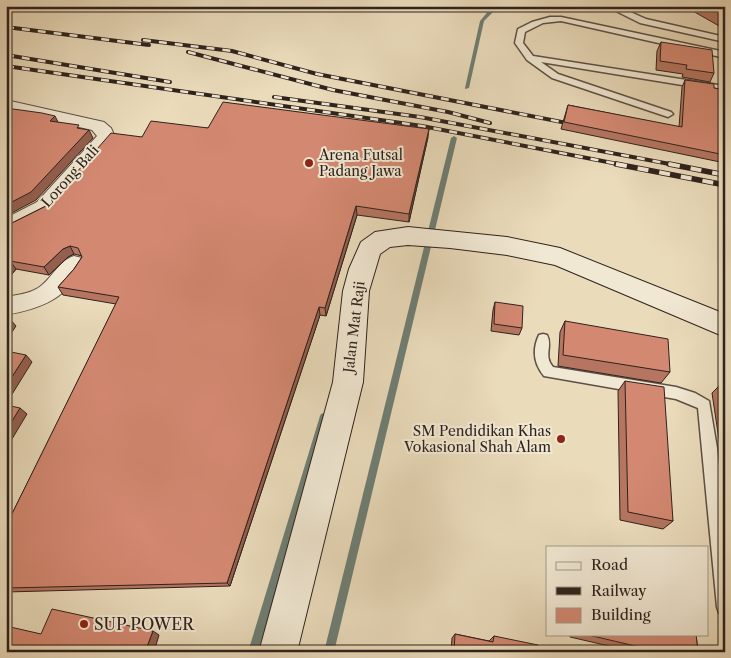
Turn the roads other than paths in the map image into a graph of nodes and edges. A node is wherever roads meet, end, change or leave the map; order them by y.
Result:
1 (610, 6) edge
2 (725, 40) edge
3 (725, 55) edge
4 (530, 58) junction
5 (725, 90) edge
6 (6, 105) edge
7 (668, 114) dead end
8 (6, 227) edge
9 (74, 264) dead end
10 (6, 306) edge
11 (725, 326) edge
12 (543, 339) dead end
13 (724, 602) edge
14 (278, 652) edge

1 - 2 lane
3 - 4 lane
4 - 5 lane
4 - 7 lane
6 - 8 street, Lorong Bali
9 - 10 street
11 - 14 street, Jalan Mat Raji
12 - 13 lane

